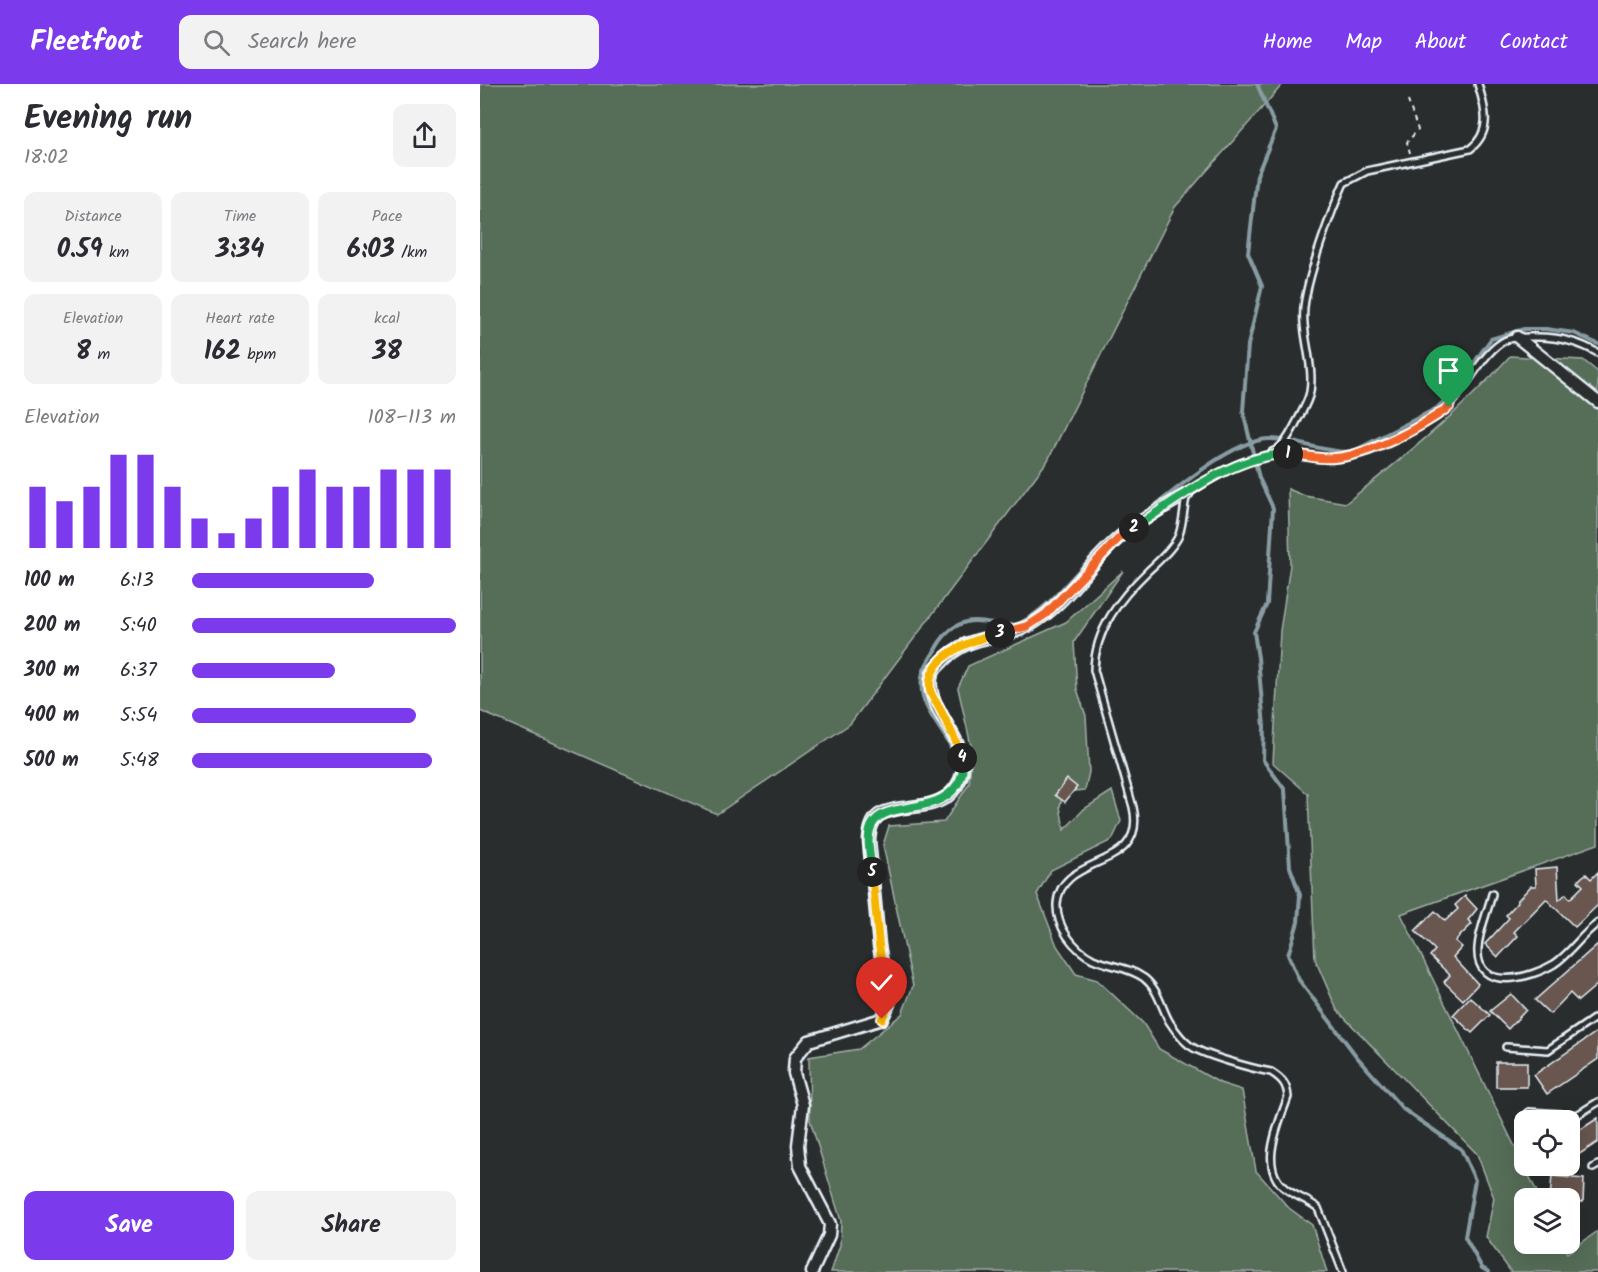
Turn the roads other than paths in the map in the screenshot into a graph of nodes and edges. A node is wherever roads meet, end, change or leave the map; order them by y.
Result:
1 (1478, 84) edge
2 (1517, 337) junction
3 (1598, 353) edge
4 (1598, 402) edge
5 (1265, 455) junction
6 (1187, 494) junction
7 (1492, 894) dead end
8 (1598, 924) edge
9 (1598, 1016) edge
10 (1506, 1047) dead end
11 (1598, 1102) edge
12 (1580, 1113) edge
13 (812, 1272) edge
14 (1343, 1272) edge

1 - 5 lane
2 - 3 lane
2 - 4 street
2 - 5 lane
5 - 6 lane
6 - 13 street
6 - 14 lane
7 - 8 lane
9 - 10 lane
11 - 12 lane

